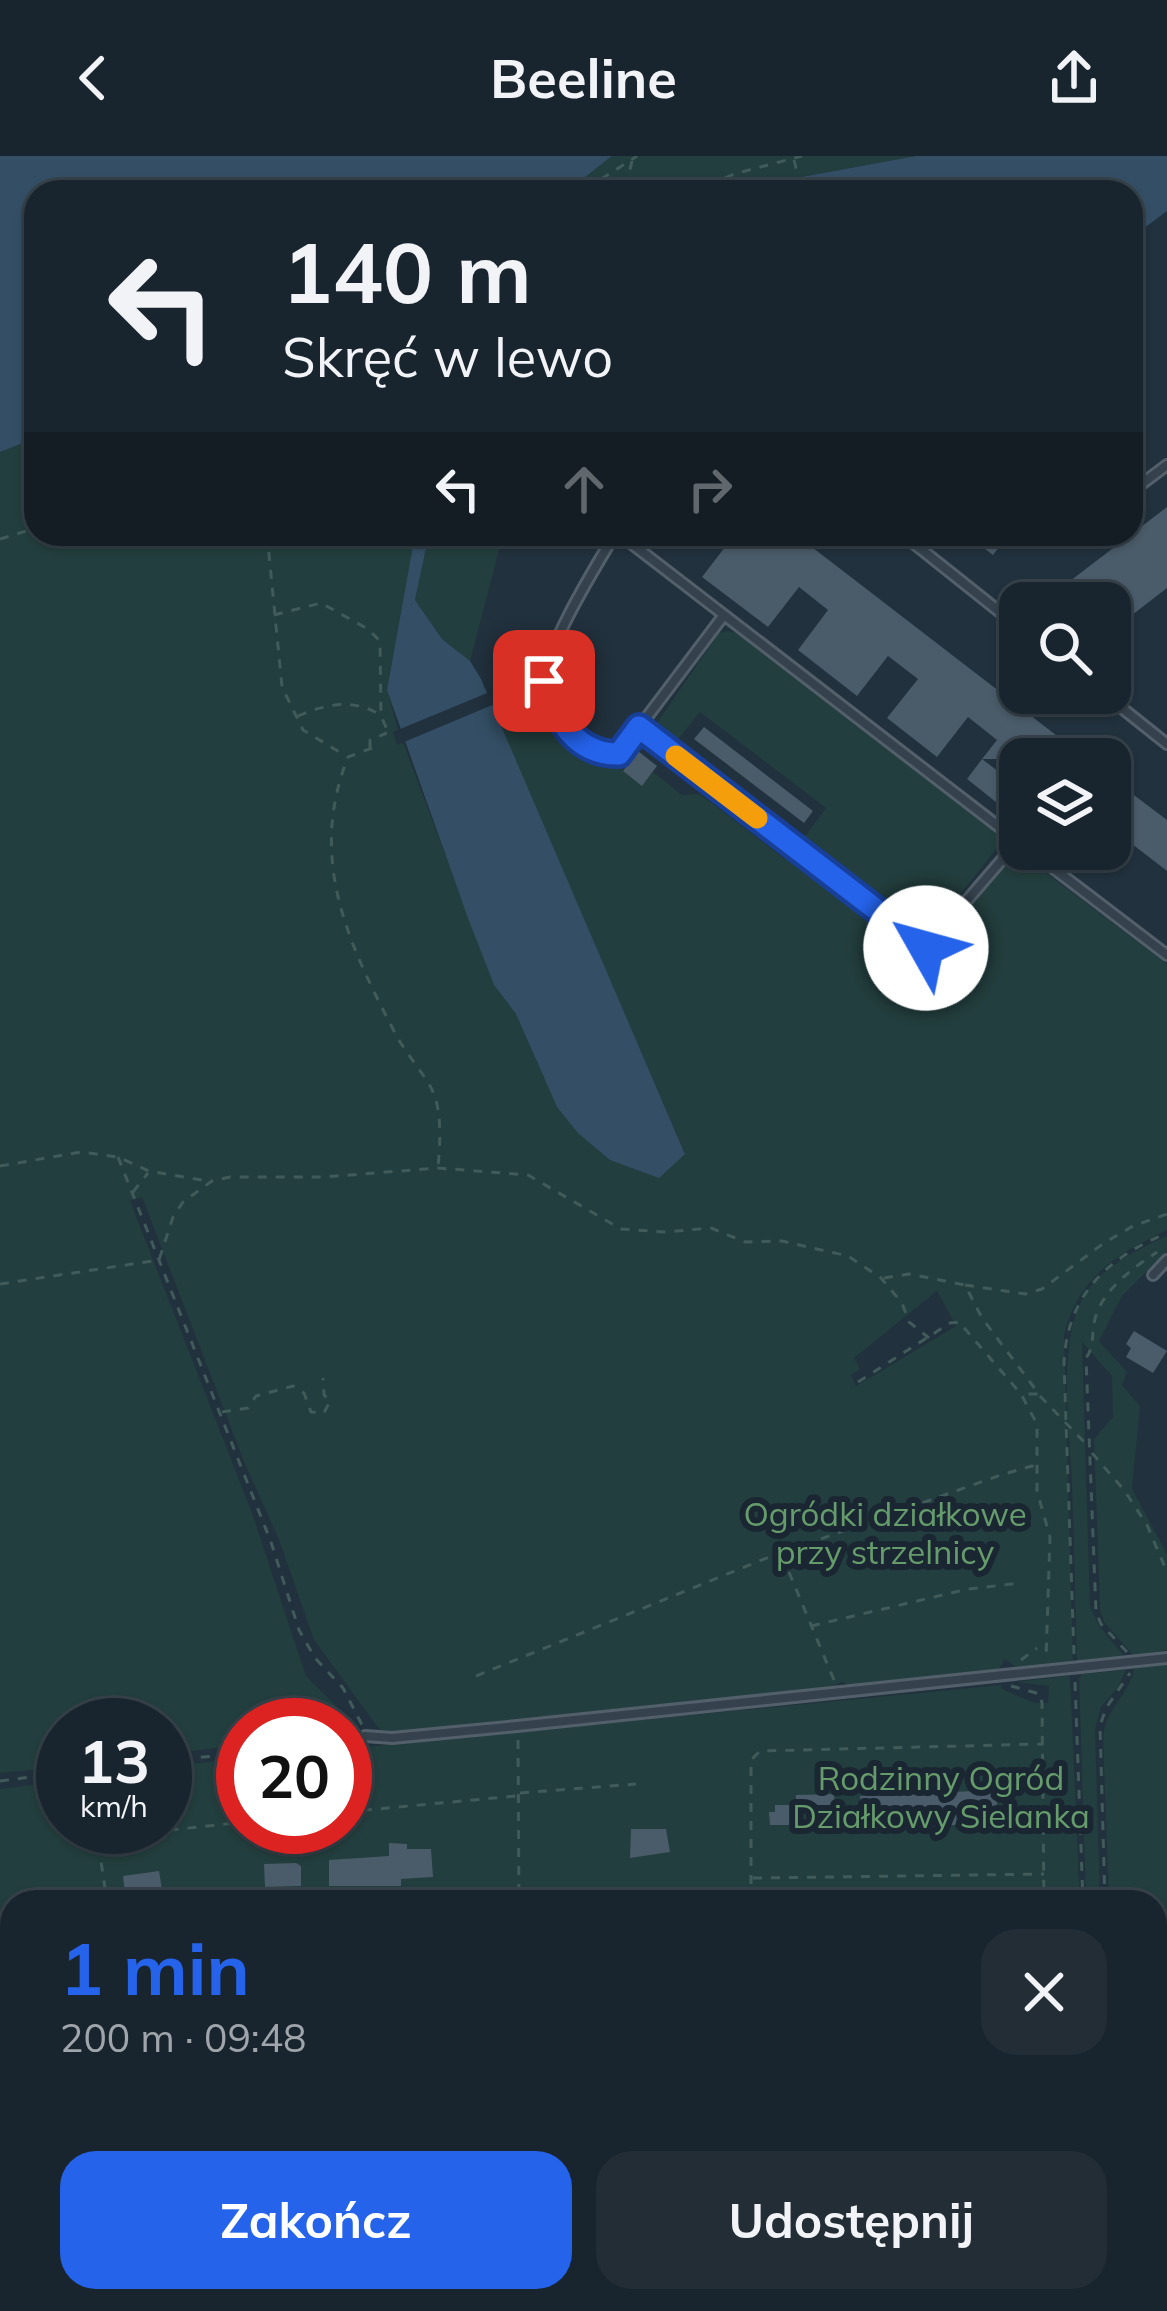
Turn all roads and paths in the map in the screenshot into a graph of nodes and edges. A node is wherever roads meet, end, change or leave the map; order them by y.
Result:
1 (802, 156) edge
2 (635, 158) edge
3 (779, 158) edge
4 (794, 158) edge
5 (797, 172) dead end
6 (600, 180) edge
7 (723, 180) edge
8 (268, 546) edge
9 (610, 546) edge
10 (633, 546) edge
11 (917, 546) edge
12 (999, 611) edge
13 (274, 615) junction
14 (724, 615) junction
15 (544, 681) junction
16 (521, 686) dead end
17 (1129, 714) edge
18 (381, 716) junction
19 (296, 717) junction
20 (639, 727) junction
21 (1167, 744) edge
22 (348, 757) junction
23 (999, 827) edge
24 (999, 865) edge
25 (1056, 870) edge
26 (1167, 955) edge
27 (118, 1157) junction
28 (0, 1166) edge
29 (438, 1168) junction
30 (149, 1171) junction
31 (212, 1181) junction
32 (133, 1192) junction
33 (1167, 1214) edge
34 (1167, 1233) edge
35 (1167, 1246) edge
36 (159, 1260) junction
37 (1167, 1260) edge
38 (1153, 1275) dead end
39 (881, 1278) junction
40 (0, 1284) edge
41 (964, 1285) junction
42 (929, 1338) junction
43 (323, 1378) dead end
44 (858, 1382) dead end
45 (1021, 1394) junction
46 (1039, 1394) junction
47 (220, 1413) junction
48 (1067, 1427) junction
49 (1089, 1449) junction
50 (1037, 1468) junction
51 (781, 1553) junction
52 (1167, 1572) edge
53 (1021, 1583) dead end
54 (812, 1626) junction
55 (1026, 1657) dead end
56 (1167, 1658) edge
57 (1131, 1663) junction
58 (1075, 1669) junction
59 (476, 1676) dead end
60 (1009, 1676) junction
61 (835, 1683) dead end
62 (347, 1698) edge
63 (518, 1733) dead end
64 (372, 1736) edge
65 (1042, 1744) junction
66 (36, 1776) edge
67 (0, 1780) edge
68 (636, 1784) dead end
69 (518, 1794) junction
70 (372, 1809) edge
71 (100, 1854) edge
72 (1044, 1874) junction
73 (751, 1878) junction
74 (104, 1890) edge
75 (518, 1890) edge
76 (751, 1890) edge
77 (1044, 1890) edge
78 (1083, 1890) edge
79 (1105, 1890) edge

1 - 4 path
2 - 6 path
3 - 4 path
3 - 7 path
4 - 5 path
8 - 13 path
9 - 15 lane
10 - 14 lane
11 - 12 lane
13 - 18 path
13 - 19 path
14 - 20 lane
14 - 23 lane
15 - 16 lane
15 - 20 lane
17 - 21 lane
18 - 19 path
18 - 22 path
19 - 22 path
20 - 24 lane
22 - 29 path
25 - 26 lane
27 - 28 path
27 - 30 path
27 - 32 path
29 - 31 path
29 - 39 path
30 - 31 path
30 - 32 path
31 - 36 path
32 - 36 path
33 - 41 path
34 - 48 path
35 - 49 path
36 - 40 path
36 - 47 path
37 - 38 lane
39 - 41 path
39 - 42 path
41 - 46 path
42 - 44 path
42 - 45 path
43 - 47 path
45 - 46 path
45 - 50 path
46 - 48 path
47 - 62 path
48 - 49 path
48 - 58 path
49 - 52 path
49 - 57 path
50 - 51 path
50 - 55 path
51 - 54 path
51 - 59 path
53 - 54 path
54 - 61 path
56 - 57 lane
57 - 58 lane
57 - 79 path
58 - 60 lane
58 - 78 path
60 - 64 lane
60 - 65 path
63 - 69 path
65 - 72 path
65 - 73 path
66 - 67 path
68 - 69 path
69 - 70 path
69 - 75 path
71 - 74 path
72 - 73 path
72 - 77 path
73 - 76 path

